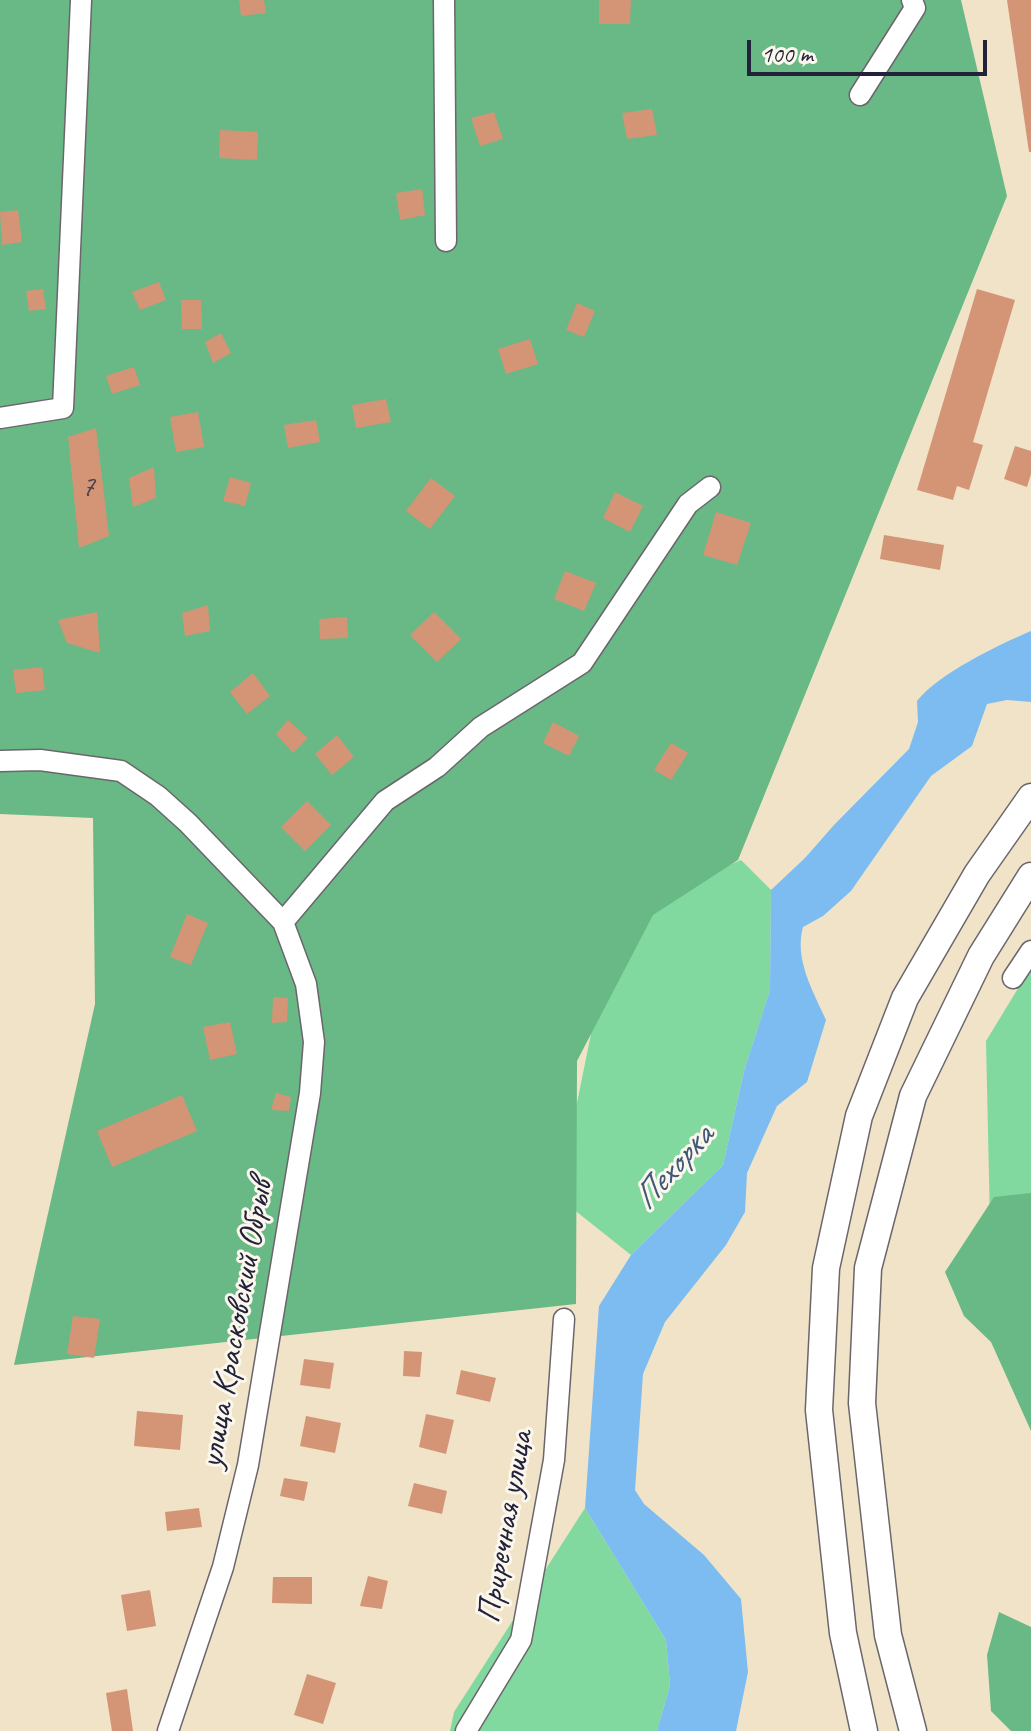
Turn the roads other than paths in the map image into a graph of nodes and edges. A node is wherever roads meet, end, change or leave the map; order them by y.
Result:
1 (81, 0) edge
2 (444, 0) edge
3 (912, 0) edge
4 (860, 95) dead end
5 (446, 241) dead end
6 (0, 418) edge
7 (710, 487) dead end
8 (0, 761) edge
9 (1031, 797) edge
10 (1031, 876) edge
11 (283, 922) junction
12 (1031, 951) edge
13 (1013, 978) dead end
14 (564, 1319) dead end
15 (168, 1731) edge
16 (466, 1731) edge
17 (864, 1731) edge
18 (913, 1731) edge

1 - 6 street
2 - 5 street
3 - 4 street
7 - 11 street
8 - 11 street, улица Красковский Обрыв
9 - 17 main road
10 - 18 main road
11 - 15 street, улица Красковский Обрыв
12 - 13 street
14 - 16 street, Приречная улица

